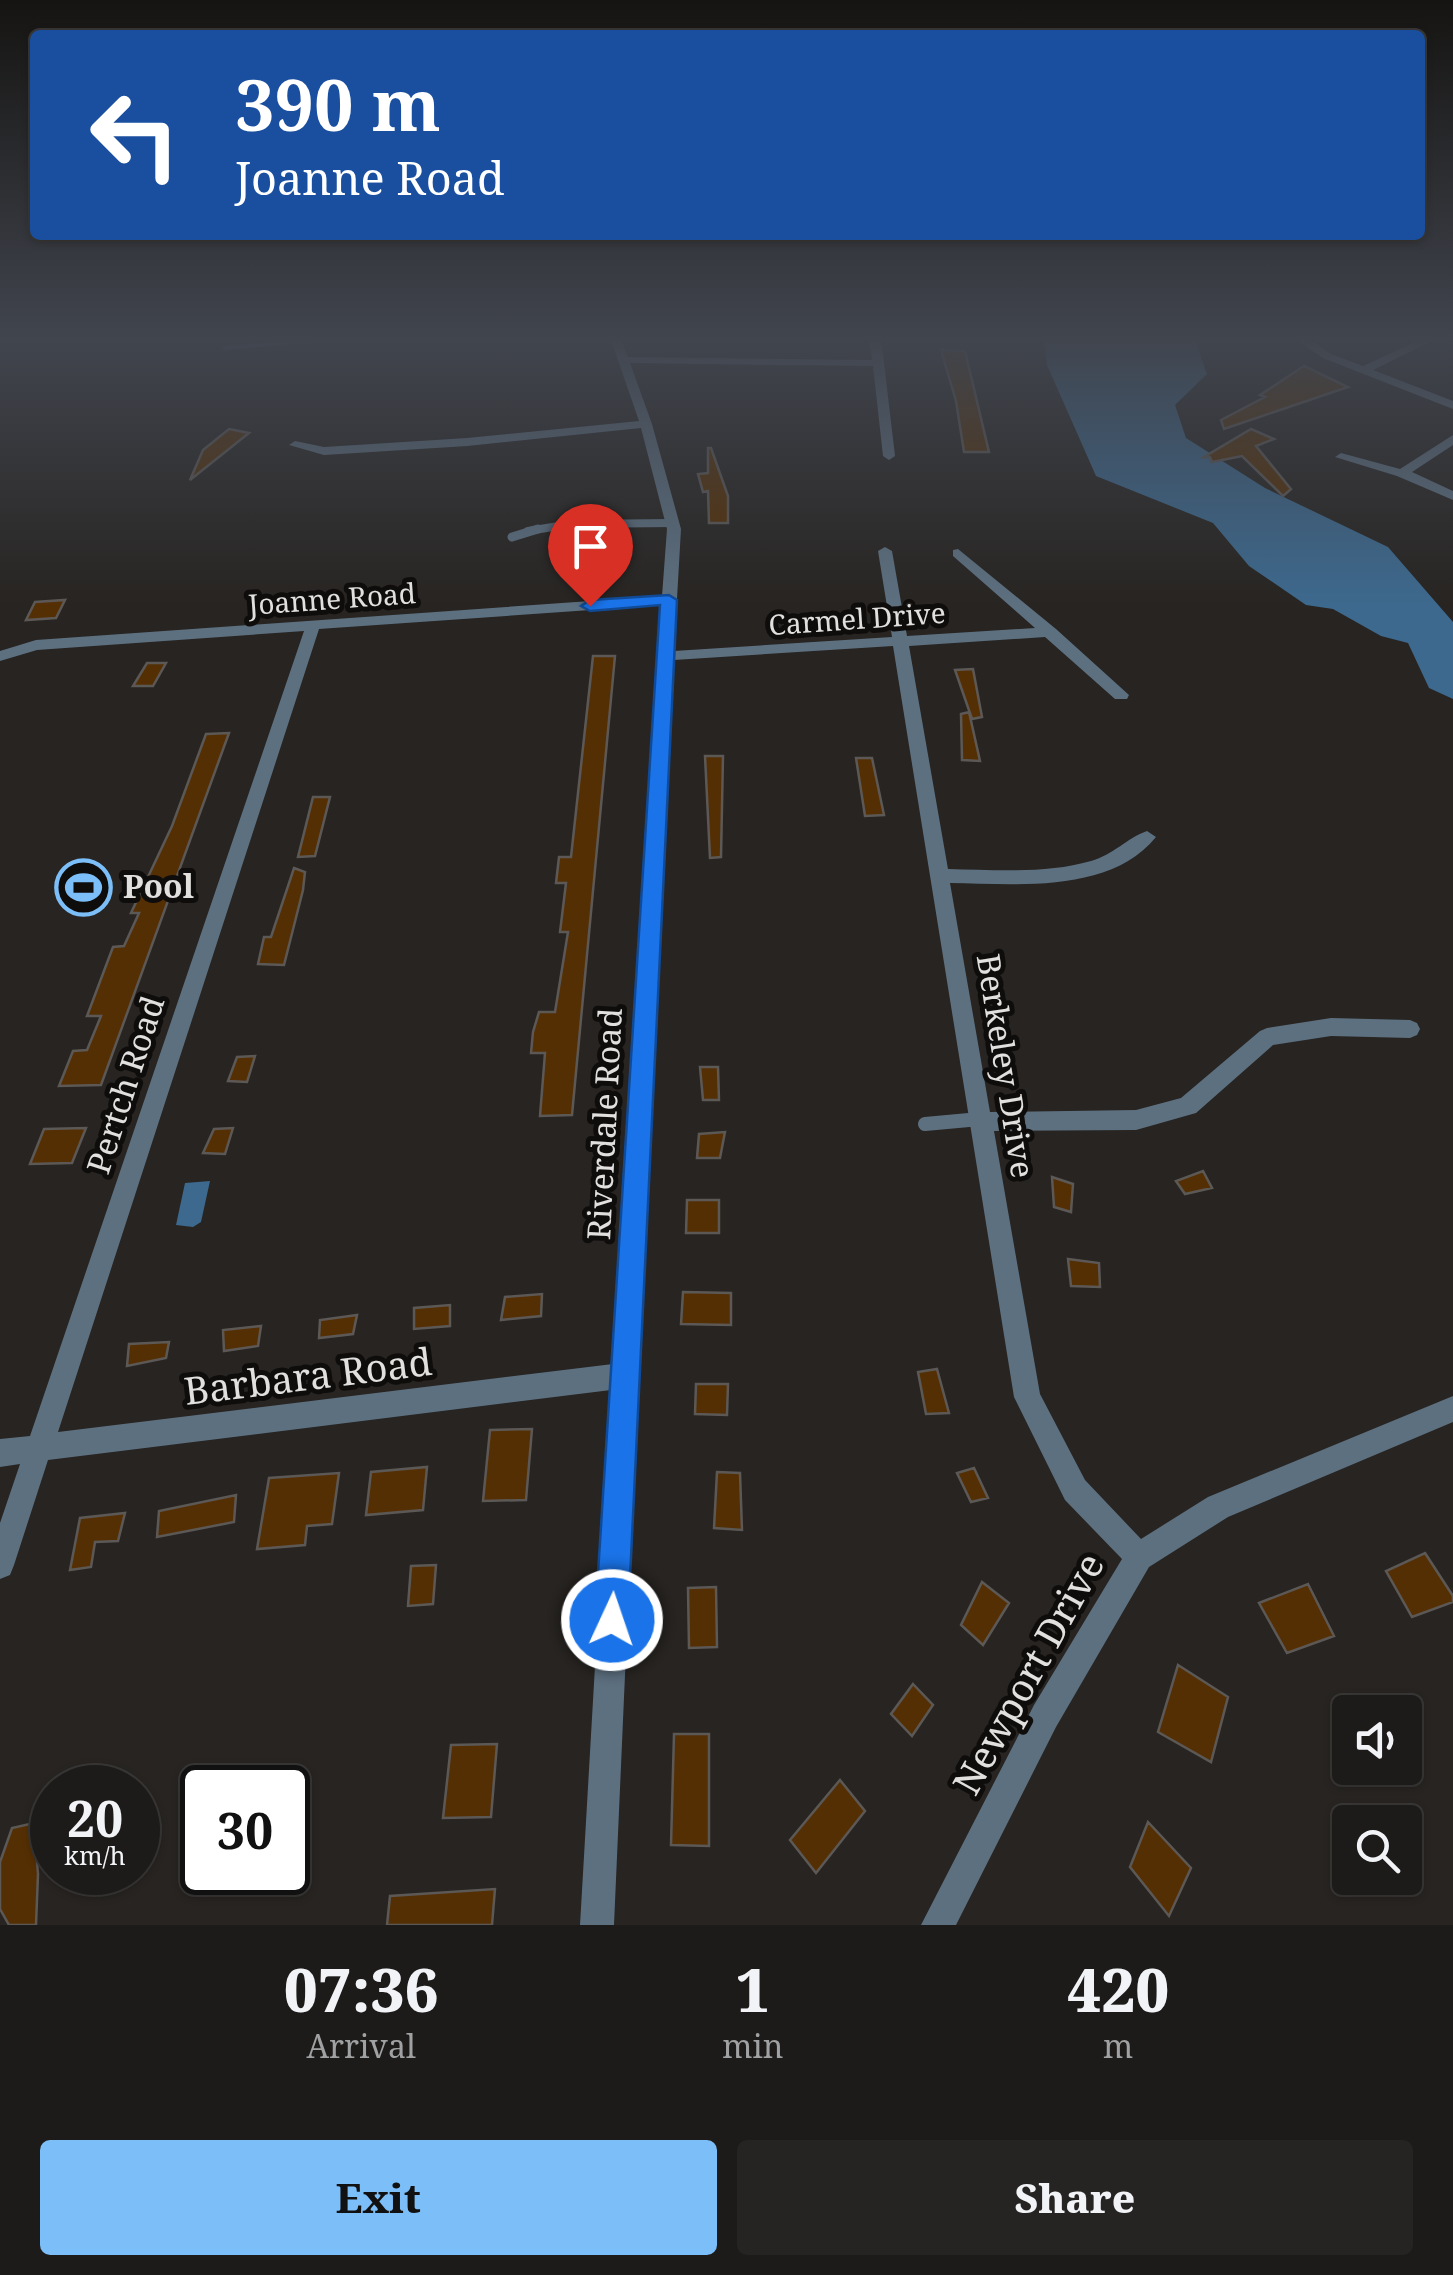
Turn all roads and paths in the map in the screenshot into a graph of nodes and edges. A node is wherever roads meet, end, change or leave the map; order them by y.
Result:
1 (618, 427) edge
2 (647, 427) edge
3 (886, 427) edge
4 (1453, 439) edge
5 (295, 445) dead end
6 (889, 456) dead end
7 (1341, 458) dead end
8 (1402, 473) junction
9 (1453, 496) edge
10 (673, 523) junction
11 (512, 537) dead end
12 (884, 551) dead end
13 (958, 553) dead end
14 (669, 600) junction
15 (313, 625) junction
16 (1051, 632) junction
17 (900, 640) junction
18 (0, 656) edge
19 (666, 656) junction
20 (1121, 695) dead end
21 (1146, 837) dead end
22 (941, 876) junction
23 (1410, 1029) dead end
24 (980, 1121) junction
25 (925, 1124) dead end
26 (625, 1375) junction
27 (1453, 1409) edge
28 (39, 1448) junction
29 (0, 1453) edge
30 (1139, 1558) junction
31 (0, 1565) edge
32 (597, 1925) edge
33 (938, 1925) edge

1 - 5 street
2 - 10 street, Riverdale Road
3 - 6 street
4 - 8 street
7 - 8 street
8 - 9 street
10 - 11 lane
10 - 14 street, Riverdale Road
12 - 17 street, Berkeley Drive
13 - 16 street
14 - 15 street, Joanne Road
14 - 19 street, Riverdale Road
15 - 18 street, Joanne Road
15 - 28 street, Pertch Road
16 - 17 street, Carmel Drive
16 - 20 street
17 - 19 street, Carmel Drive
17 - 22 street, Berkeley Drive
19 - 26 street, Riverdale Road
21 - 22 street
22 - 24 street, Berkeley Drive
23 - 24 street
24 - 25 lane
24 - 30 street, Berkeley Drive
26 - 28 street, Barbara Road
26 - 32 street, Riverdale Road
27 - 30 street, Newport Drive
28 - 29 street, Barbara Road
28 - 31 street, Pertch Road
30 - 33 street, Newport Drive

